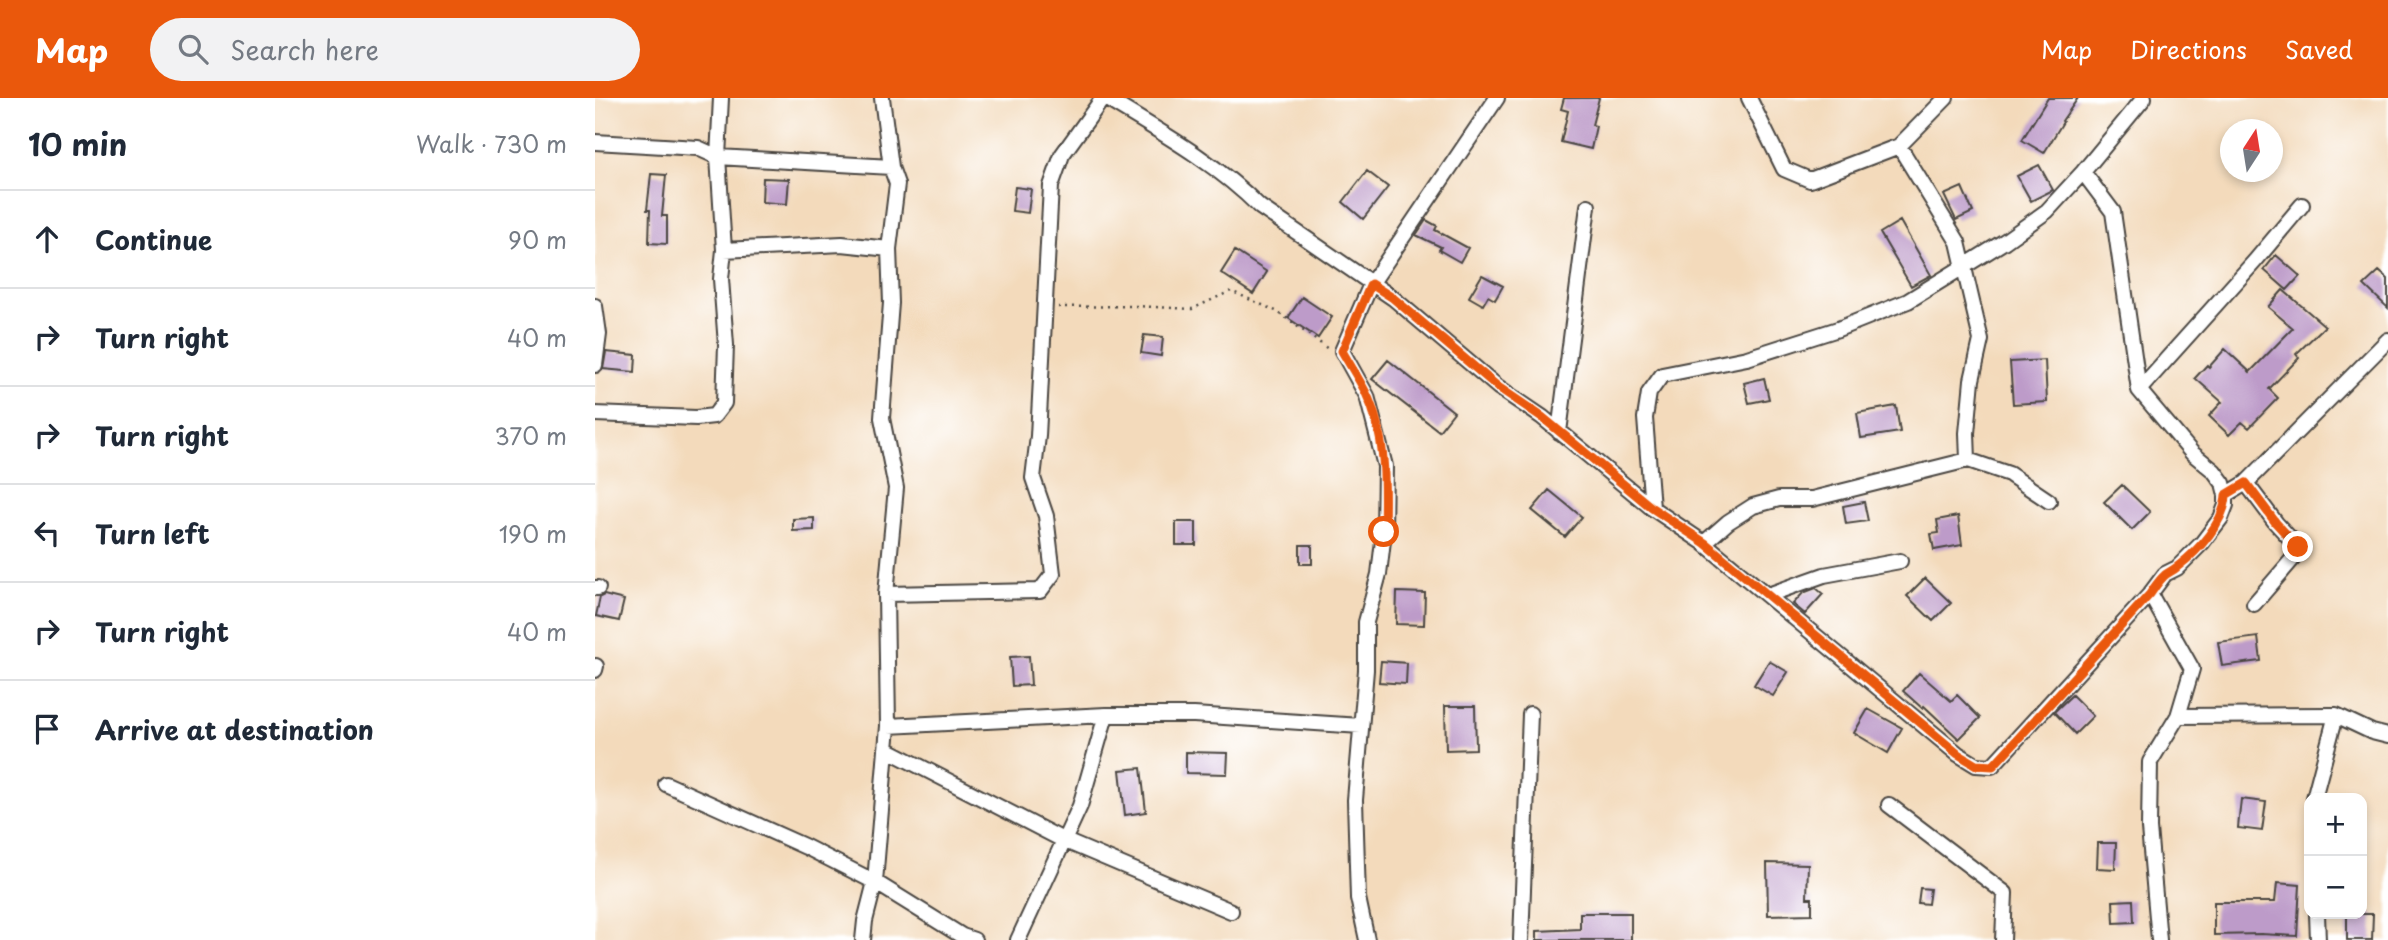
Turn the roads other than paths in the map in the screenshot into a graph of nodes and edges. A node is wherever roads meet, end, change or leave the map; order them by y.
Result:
1 (721, 98) edge
2 (882, 98) edge
3 (1104, 98) edge
4 (1497, 98) edge
5 (1749, 98) edge
6 (1946, 98) edge
7 (2144, 98) edge
8 (595, 142) edge
9 (1899, 146) junction
10 (719, 157) junction
11 (891, 167) junction
12 (2083, 172) junction
13 (2302, 205) dead end
14 (1588, 206) dead end
15 (889, 249) junction
16 (724, 250) junction
17 (1964, 266) junction
18 (1371, 284) junction
19 (595, 306) edge
20 (2388, 340) edge
21 (595, 365) edge
22 (2139, 390) junction
23 (595, 414) edge
24 (1559, 432) junction
25 (1968, 460) junction
26 (2246, 483) junction
27 (2226, 495) junction
28 (2049, 501) dead end
29 (1652, 508) junction
30 (1705, 543) junction
31 (1900, 561) dead end
32 (886, 594) junction
33 (2150, 594) junction
34 (1768, 596) junction
35 (2254, 604) dead end
36 (1530, 714) dead end
37 (1106, 715) junction
38 (2336, 715) junction
39 (2178, 716) junction
40 (888, 726) junction
41 (1361, 726) junction
42 (2388, 736) edge
43 (886, 749) junction
44 (666, 784) dead end
45 (2315, 793) edge
46 (1889, 805) dead end
47 (1063, 840) junction
48 (875, 882) junction
49 (1231, 911) dead end
50 (2318, 919) edge
51 (863, 940) edge
52 (974, 940) edge
53 (1018, 940) edge
54 (1367, 940) edge
55 (1521, 940) edge
56 (2003, 940) edge
57 (2159, 940) edge
58 (2318, 940) edge

1 - 10 street
2 - 11 street
3 - 18 street
3 - 32 street
4 - 18 street
5 - 9 street
6 - 9 street
7 - 12 street
8 - 10 street
9 - 17 street
10 - 11 street
10 - 16 street
11 - 15 street
12 - 17 street
12 - 22 street
13 - 22 street
14 - 24 street
15 - 16 street
15 - 32 street
16 - 23 street
17 - 25 street
17 - 29 street
18 - 24 street
18 - 41 street
19 - 21 street
20 - 26 street
22 - 27 street
24 - 29 street
25 - 28 street
25 - 30 street
26 - 27 street
26 - 35 street
27 - 33 street
29 - 30 street
30 - 34 street
31 - 34 street
32 - 40 street
33 - 34 street
33 - 39 street
36 - 55 street
37 - 40 street
37 - 41 street
37 - 47 street
38 - 39 street
38 - 42 street
38 - 45 street
39 - 57 street
40 - 43 street
41 - 54 street
43 - 47 street
43 - 48 street
44 - 48 street
46 - 56 street
47 - 49 street
47 - 53 street
48 - 51 street
48 - 52 street
50 - 58 street

